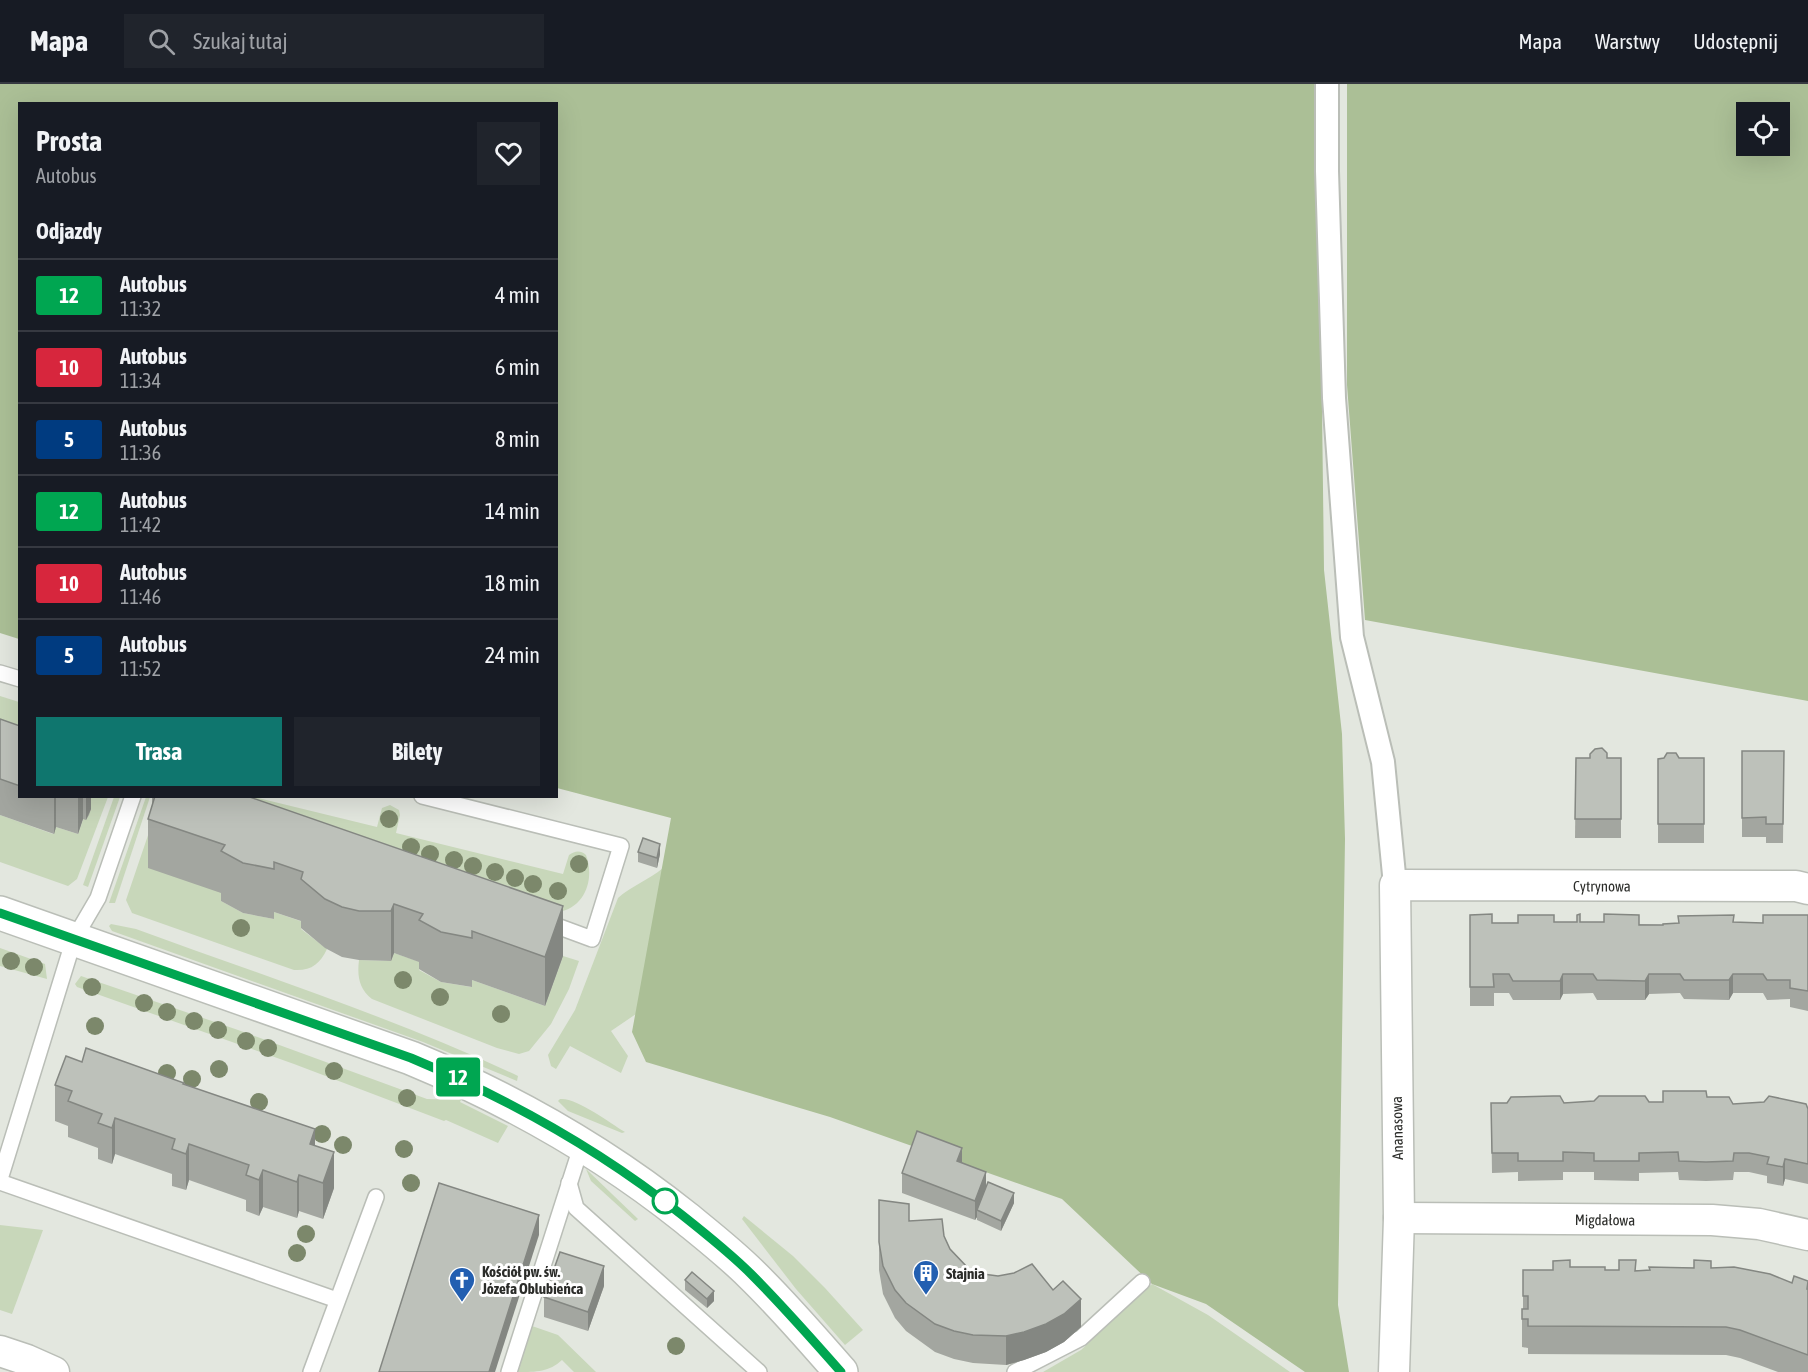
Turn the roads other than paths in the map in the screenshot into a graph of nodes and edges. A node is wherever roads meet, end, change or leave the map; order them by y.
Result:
1 (1327, 84) edge
2 (0, 673) edge
3 (18, 678) edge
4 (132, 798) edge
5 (431, 798) edge
6 (1395, 885) junction
7 (1808, 889) edge
8 (0, 913) edge
9 (528, 916) edge
10 (74, 939) junction
11 (582, 1143) junction
12 (0, 1180) edge
13 (569, 1183) junction
14 (375, 1197) dead end
15 (1399, 1218) junction
16 (1808, 1235) edge
17 (1142, 1282) dead end
18 (336, 1300) junction
19 (0, 1351) edge
20 (54, 1372) edge
21 (311, 1372) edge
22 (509, 1372) edge
23 (759, 1372) edge
24 (841, 1372) edge
25 (1015, 1372) edge
26 (1394, 1372) edge

1 - 6 street
2 - 3 lane
4 - 10 lane
5 - 9 lane
6 - 7 street, Cytrynowa
6 - 15 street, Ananasowa
8 - 10 street
10 - 11 street
10 - 12 lane
11 - 13 lane
11 - 24 street
12 - 18 lane
13 - 22 lane
13 - 23 lane
14 - 18 lane
15 - 16 street, Migdałowa
15 - 26 street, Ananasowa
17 - 25 lane
18 - 21 lane
19 - 20 street

